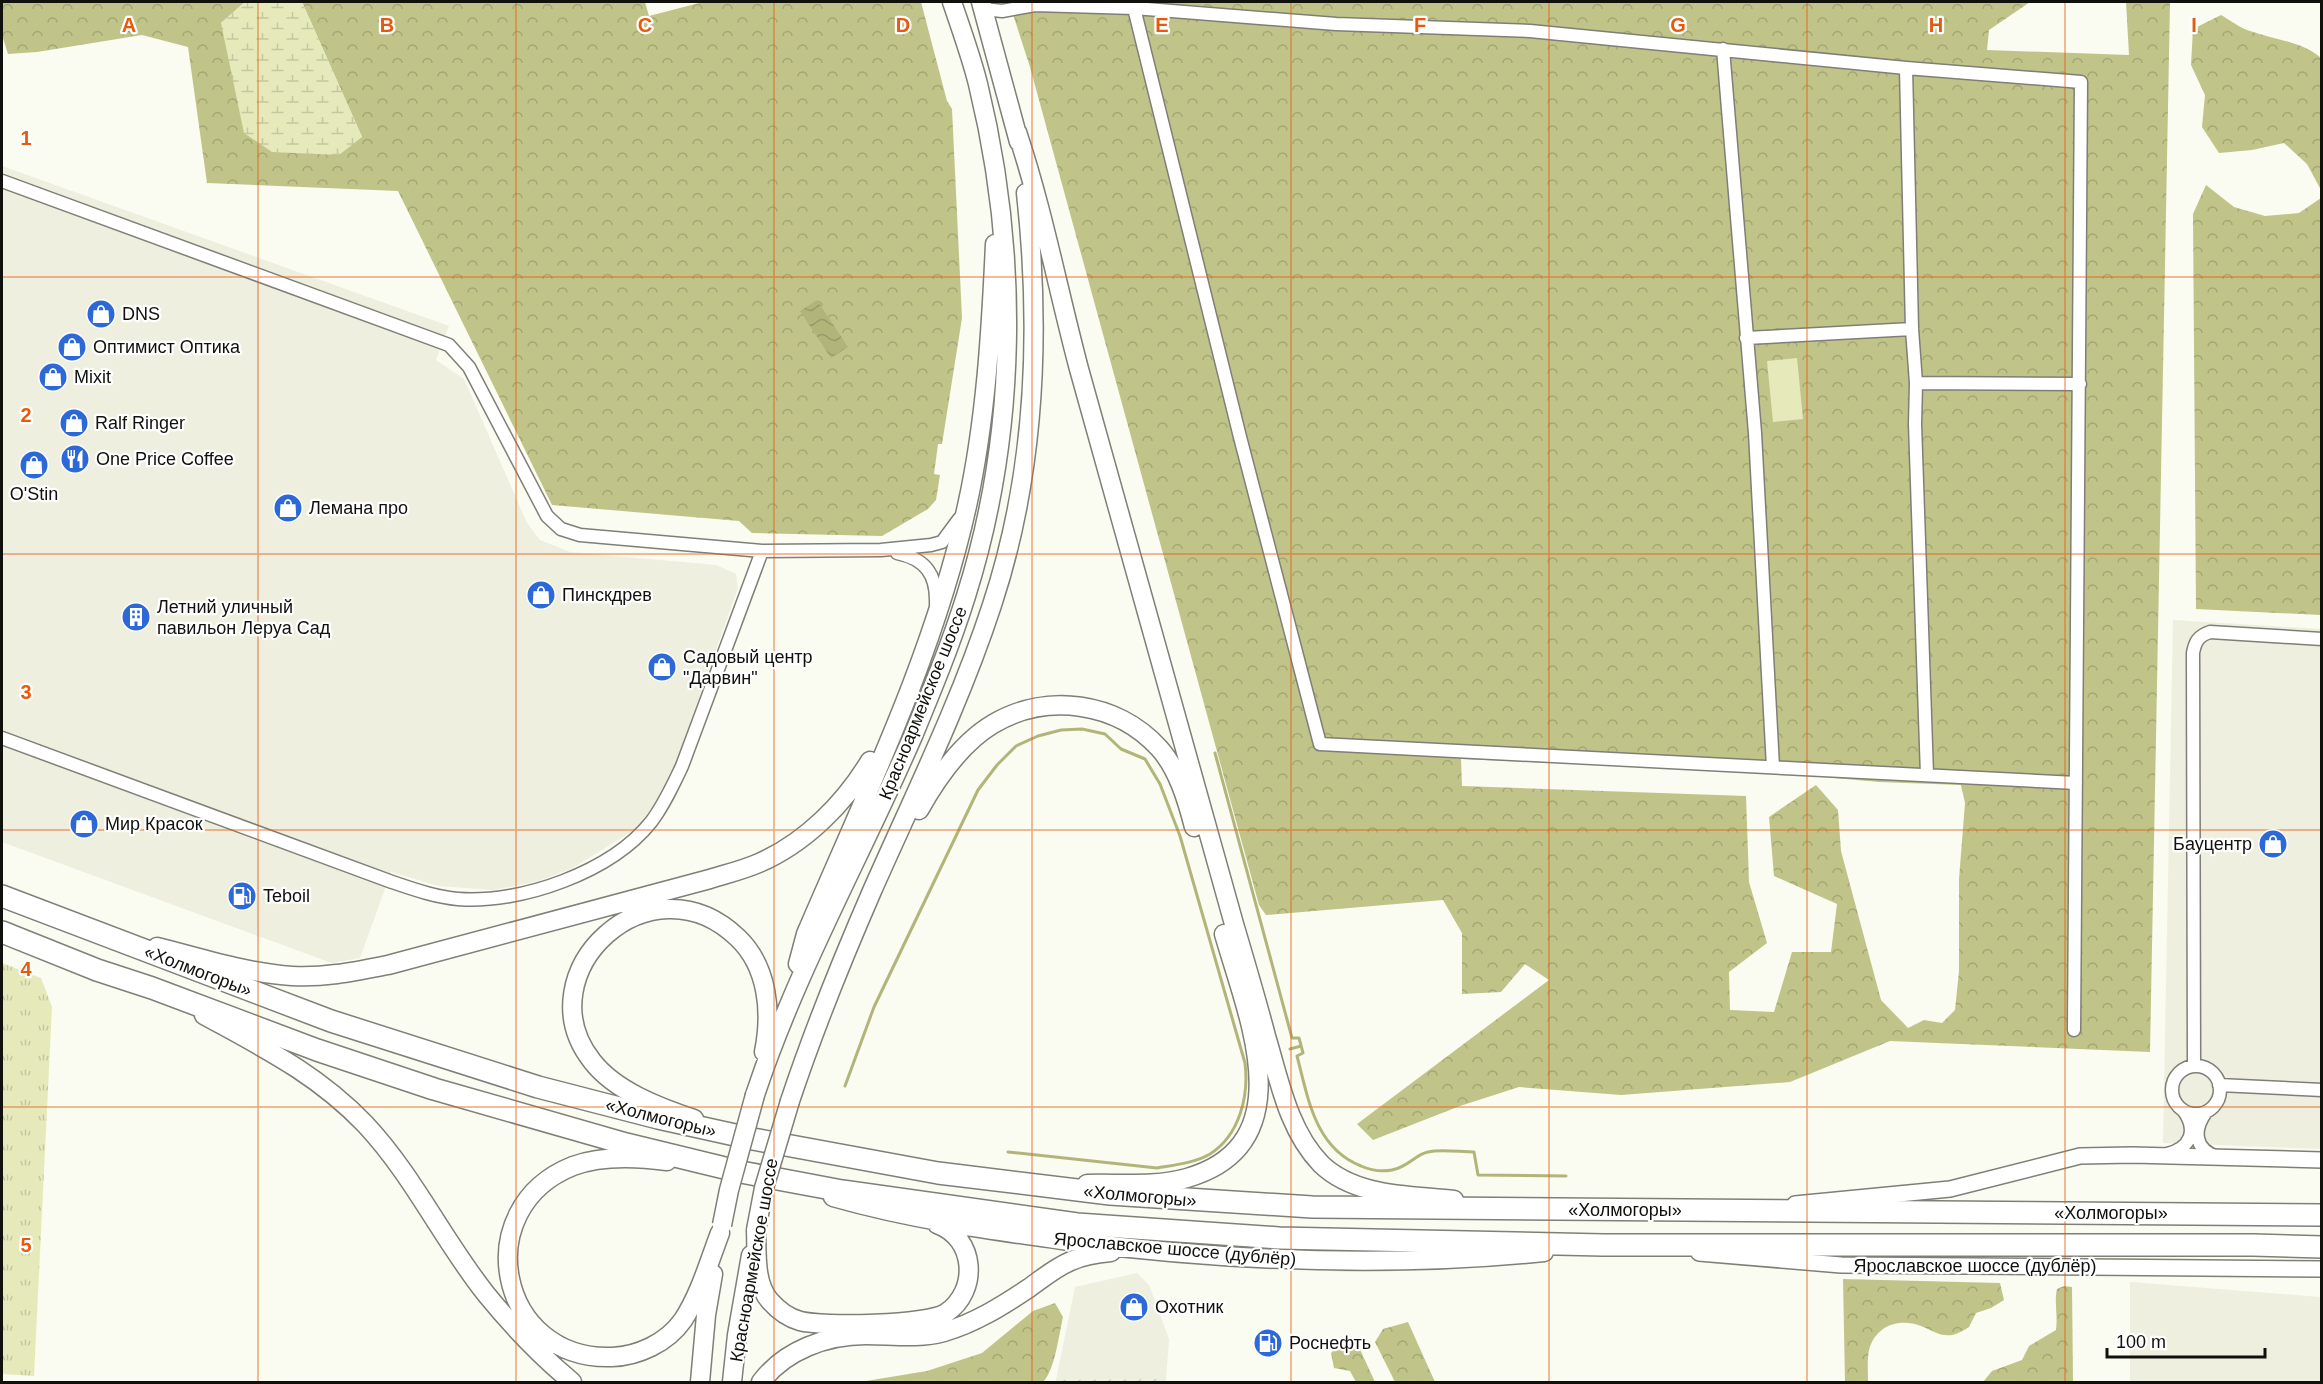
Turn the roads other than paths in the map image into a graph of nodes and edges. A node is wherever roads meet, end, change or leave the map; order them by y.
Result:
1 (952, 2) edge
2 (983, 5) edge
3 (1134, 8) junction
4 (1723, 49) junction
5 (1906, 68) junction
6 (1017, 132) junction
7 (992, 149) junction
8 (2, 181) edge
9 (1912, 329) junction
10 (1746, 338) junction
11 (1916, 383) junction
12 (2080, 384) junction
13 (968, 504) junction
14 (881, 550) junction
15 (762, 551) junction
16 (933, 627) junction
17 (2322, 639) edge
18 (904, 702) junction
19 (2, 738) edge
20 (1773, 767) junction
21 (1927, 775) junction
22 (2076, 783) junction
23 (872, 892) junction
24 (2, 896) edge
25 (88, 931) junction
26 (2, 932) edge
27 (152, 987) junction
28 (2074, 1030) dead end
29 (776, 1040) junction
30 (2193, 1066) junction
31 (2219, 1085) junction
32 (2322, 1090) edge
33 (756, 1091) junction
34 (2183, 1110) junction
35 (2206, 1112) junction
36 (753, 1139) junction
37 (2162, 1155) junction
38 (2218, 1157) junction
39 (2322, 1160) edge
40 (747, 1173) junction
41 (1022, 1184) junction
42 (1548, 1210) junction
43 (1754, 1211) junction
44 (2322, 1215) edge
45 (915, 1217) junction
46 (721, 1229) junction
47 (756, 1230) junction
48 (1604, 1245) junction
49 (1630, 1245) junction
50 (2322, 1247) edge
51 (1147, 1249) junction
52 (2322, 1269) edge
53 (572, 1383) edge
54 (700, 1383) edge
55 (732, 1383) edge
56 (761, 1383) edge

1 - 7 main road, Красноармейское шоссе
2 - 3 street
2 - 6 main road, Красноармейское шоссе
3 - 4 street
3 - 20 street
4 - 5 street
4 - 10 street
5 - 9 street
5 - 12 street
6 - 23 main road, Красноармейское шоссе
6 - 42 main road
7 - 13 main road
7 - 29 main road, Красноармейское шоссе
8 - 15 street
9 - 10 street
9 - 11 street
10 - 20 street
11 - 12 street
11 - 21 street
12 - 22 street
13 - 14 street
13 - 16 main road
14 - 15 street
14 - 16 street
15 - 19 street
16 - 18 main road
17 - 30 street
18 - 25 main road
18 - 29 main road
20 - 21 street
21 - 22 street
22 - 28 street
23 - 41 main road
23 - 47 main road, Красноармейское шоссе, bridge
24 - 25 highway, «Холмогоры»
25 - 36 highway, «Холмогоры»
26 - 27 highway, «Холмогоры»
27 - 40 highway, «Холмогоры»
27 - 53 main road
29 - 33 main road, Красноармейское шоссе
30 - 31 street
30 - 34 street
31 - 32 street
31 - 35 street
33 - 36 main road
33 - 46 main road, Красноармейское шоссе, bridge
34 - 35 street
34 - 37 street
35 - 38 street
36 - 41 highway, «Холмогоры»
37 - 38 street
37 - 43 street
38 - 39 street
40 - 45 main road, Ярославское шоссе (дублёр)
40 - 46 main road, Ярославское шоссе (дублёр)
40 - 48 highway, «Холмогоры»
41 - 42 highway, «Холмогоры»
42 - 43 highway, «Холмогоры»
43 - 44 highway, «Холмогоры»
45 - 47 main road
45 - 51 main road, Ярославское шоссе (дублёр)
46 - 54 main road, Красноармейское шоссе
47 - 55 main road, Красноармейское шоссе
48 - 49 highway, «Холмогоры»
48 - 51 main road, Ярославское шоссе (дублёр)
49 - 50 highway, «Холмогоры»
49 - 52 street, Ярославское шоссе (дублёр)
51 - 56 main road

